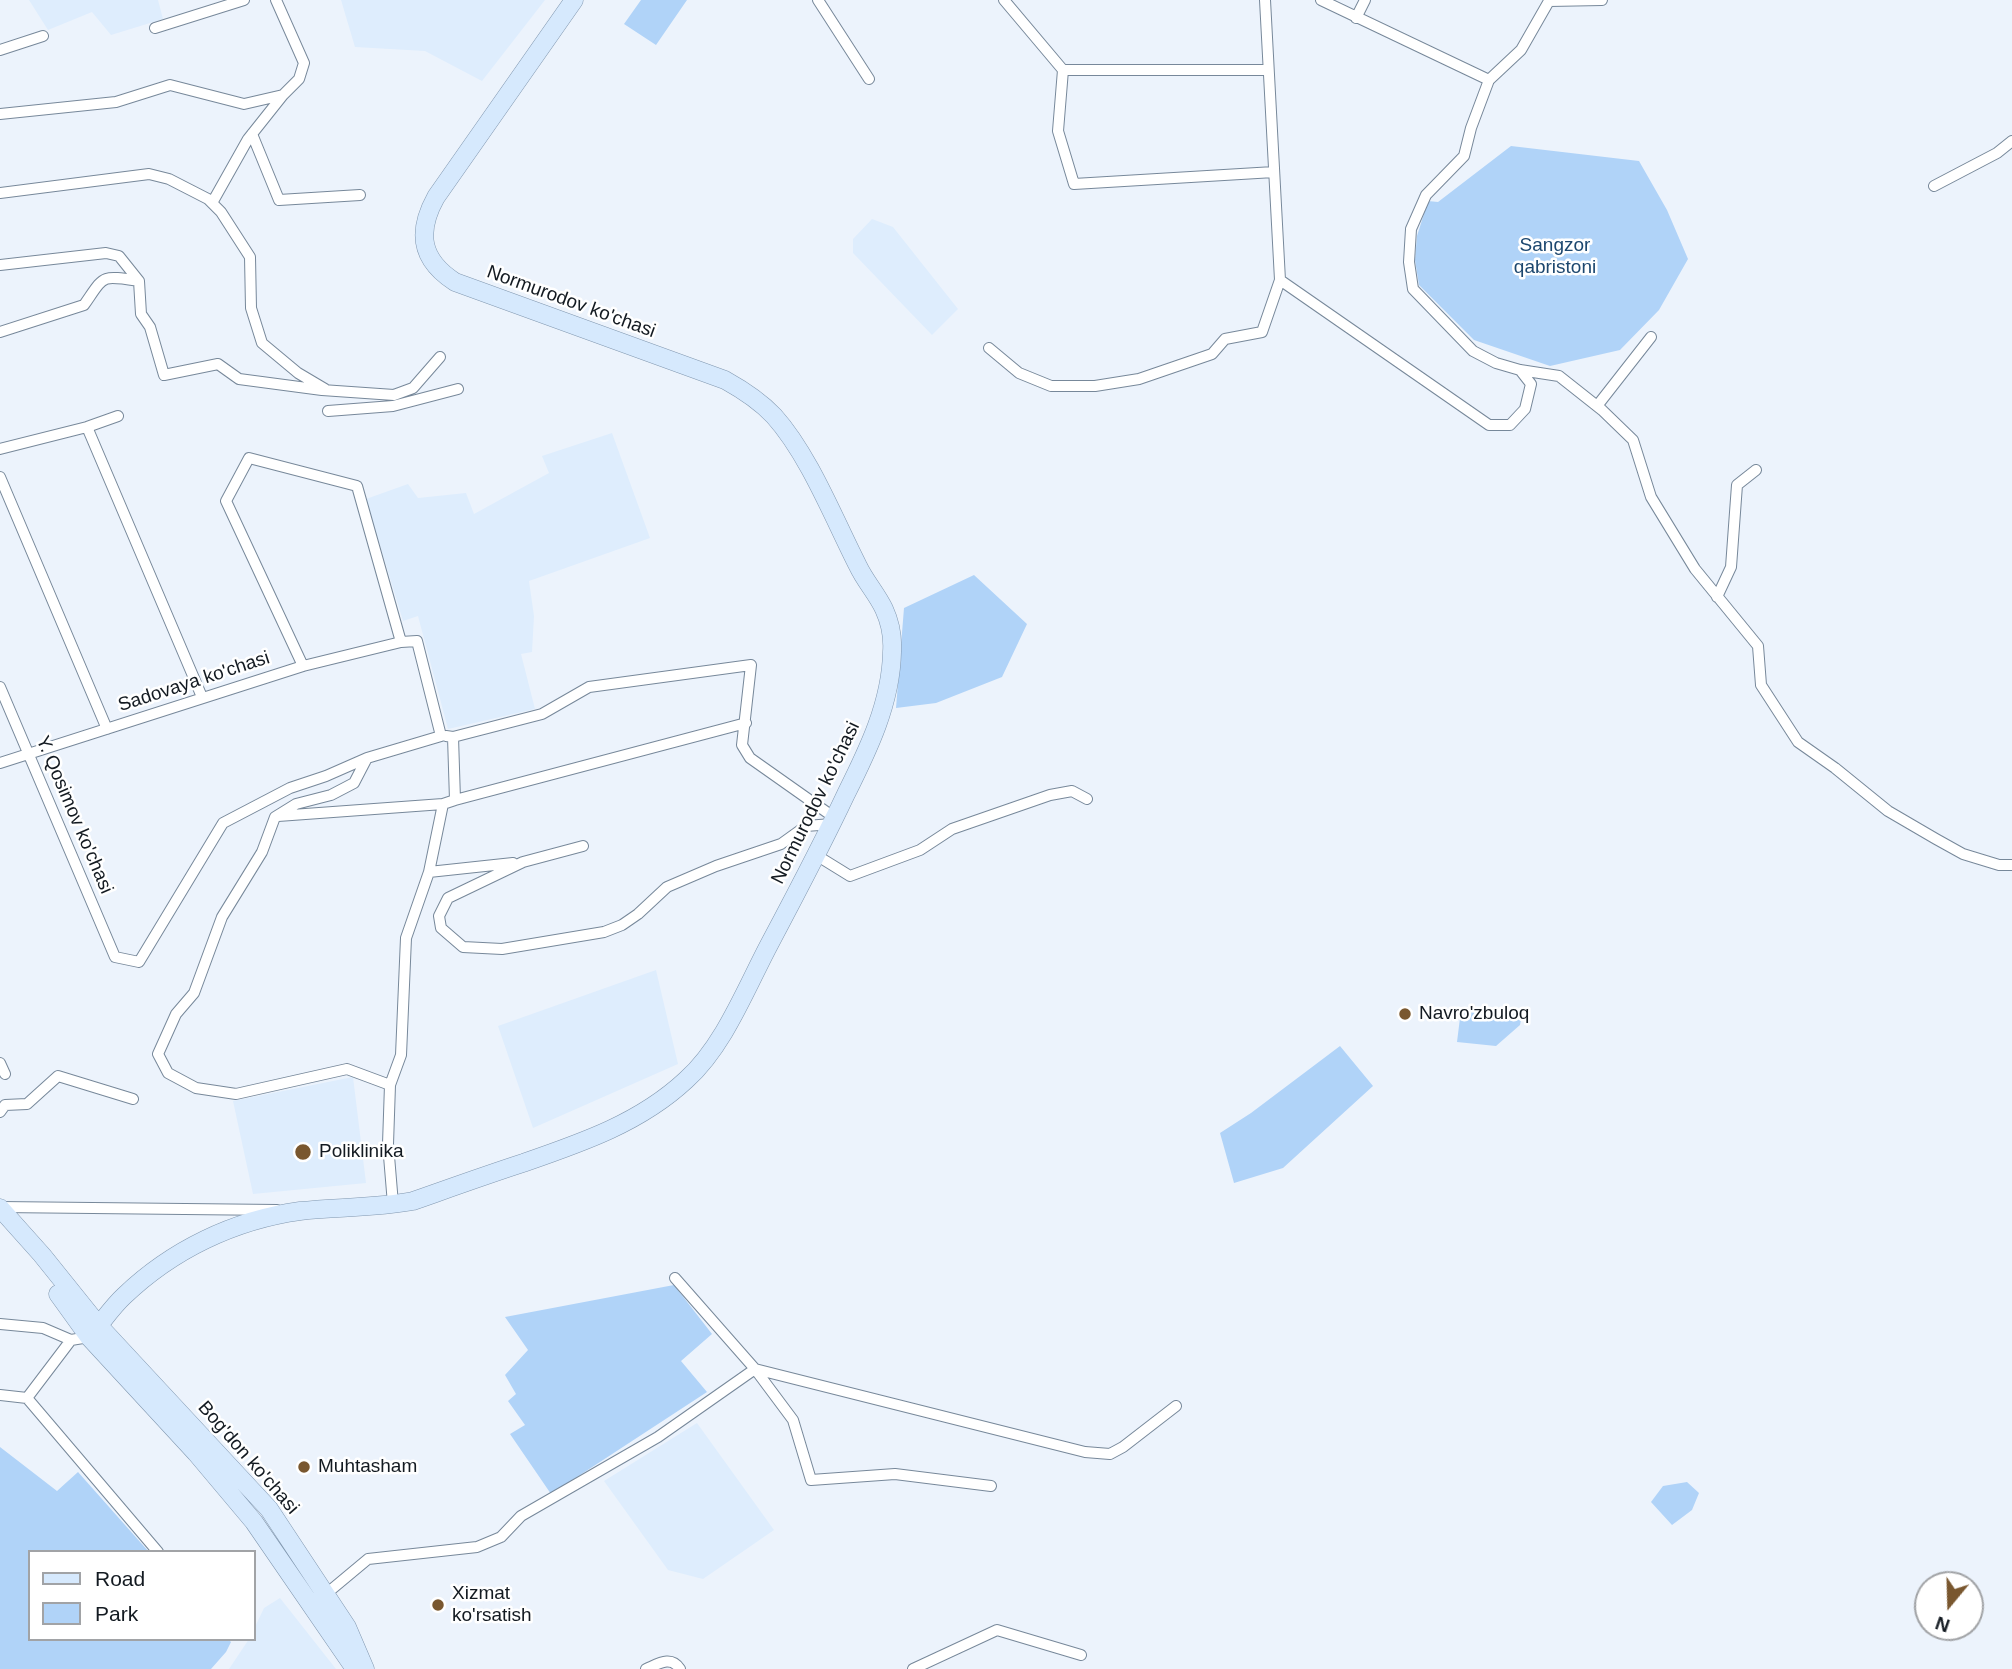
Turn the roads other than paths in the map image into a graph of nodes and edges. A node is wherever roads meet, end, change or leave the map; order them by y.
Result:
1 (244, 0) edge
2 (276, 0) edge
3 (574, 0) edge
4 (818, 0) edge
5 (1004, 0) edge
6 (1265, 0) edge
7 (1321, 0) edge
8 (1365, 0) edge
9 (1602, 0) edge
10 (1548, 1) edge
11 (1356, 18) junction
12 (155, 28) dead end
13 (43, 36) dead end
14 (0, 50) edge
15 (1063, 70) junction
16 (1269, 70) junction
17 (869, 79) dead end
18 (1489, 80) junction
19 (284, 95) junction
20 (0, 114) edge
21 (252, 134) junction
22 (2012, 141) edge
23 (1274, 172) junction
24 (1934, 186) dead end
25 (0, 193) edge
26 (360, 195) dead end
27 (212, 203) junction
28 (0, 265) edge
29 (1279, 280) junction
30 (139, 281) junction
31 (0, 332) edge
32 (1651, 337) dead end
33 (989, 348) dead end
34 (440, 357) dead end
35 (1520, 370) junction
36 (458, 389) dead end
37 (328, 390) junction
38 (1597, 406) junction
39 (328, 411) dead end
40 (118, 416) dead end
41 (87, 427) junction
42 (0, 434) edge
43 (3, 448) edge
44 (1756, 470) dead end
45 (0, 477) edge
46 (1717, 597) junction
47 (401, 642) junction
48 (303, 666) junction
49 (0, 687) edge
50 (202, 697) junction
51 (746, 723) junction
52 (107, 729) junction
53 (441, 736) junction
54 (453, 737) junction
55 (29, 754) junction
56 (368, 758) junction
57 (0, 763) edge
58 (1087, 799) dead end
59 (455, 800) junction
60 (443, 804) junction
61 (275, 817) junction
62 (833, 821) junction
63 (583, 846) dead end
64 (816, 855) junction
65 (523, 862) junction
66 (2012, 865) edge
67 (429, 872) junction
68 (0, 1063) edge
69 (5, 1074) dead end
70 (390, 1085) junction
71 (134, 1099) dead end
72 (0, 1112) edge
73 (393, 1204) junction
74 (0, 1207) edge
75 (312, 1210) junction
76 (675, 1278) dead end
77 (0, 1324) edge
78 (94, 1332) junction
79 (71, 1340) junction
80 (755, 1369) junction
81 (0, 1395) edge
82 (27, 1398) junction
83 (1176, 1406) dead end
84 (990, 1486) dead end
85 (269, 1509) junction
86 (254, 1522) junction
87 (156, 1550) edge
88 (326, 1594) junction
89 (1081, 1654) dead end
90 (355, 1669) edge
91 (365, 1669) edge
92 (646, 1669) edge
93 (680, 1669) edge
94 (913, 1669) edge

1 - 12 street
2 - 19 street
3 - 62 main road, Normurodov ko'chasi
4 - 17 street
5 - 15 street
6 - 16 street
7 - 11 street
8 - 11 street
9 - 10 street
10 - 18 street
11 - 18 street
13 - 14 street
15 - 16 street
15 - 23 street
16 - 23 street
18 - 35 street
19 - 20 street
19 - 21 street
21 - 26 street
21 - 27 street
22 - 24 street
23 - 29 street
25 - 27 street
27 - 37 street
28 - 30 street
29 - 33 street
29 - 35 street
30 - 31 street
30 - 37 street
32 - 38 street
34 - 37 street
35 - 38 street
36 - 39 street
38 - 46 street
40 - 41 street
41 - 43 street
41 - 50 street
42 - 43 street
44 - 46 street
45 - 52 street
46 - 66 street
47 - 48 street, Sadovaya ko'chasi
47 - 48 street
47 - 53 street
48 - 50 street, Sadovaya ko'chasi
49 - 55 street, Y. Qosimov ko'chasi
50 - 52 street, Sadovaya ko'chasi
51 - 54 street
51 - 59 street
51 - 62 street
52 - 55 street, Sadovaya ko'chasi
53 - 54 street
53 - 56 street
54 - 59 street
55 - 56 street, Y. Qosimov ko'chasi
55 - 57 street, Sadovaya ko'chasi
56 - 61 street
58 - 64 street
59 - 60 street
60 - 61 street
60 - 67 street
61 - 70 street
62 - 64 main road, Normurodov ko'chasi
62 - 65 street
63 - 65 street
64 - 73 main road, Normurodov ko'chasi
65 - 67 street
67 - 70 street
68 - 69 street
70 - 73 street
71 - 72 street
73 - 75 main road, Normurodov ko'chasi
74 - 75 street
74 - 78 main road
75 - 78 main road, Normurodov ko'chasi
76 - 80 street
77 - 79 street
78 - 79 street
78 - 85 main road, Bog'don ko'chasi
78 - 86 main road, Bog'don ko'chasi
79 - 82 street
80 - 83 street
80 - 84 street
80 - 88 street
81 - 82 street
82 - 87 street
85 - 86 main road
85 - 88 main road, Bog'don ko'chasi
86 - 90 main road, Bog'don ko'chasi
88 - 91 main road, Bog'don ko'chasi
89 - 94 street
92 - 93 street

